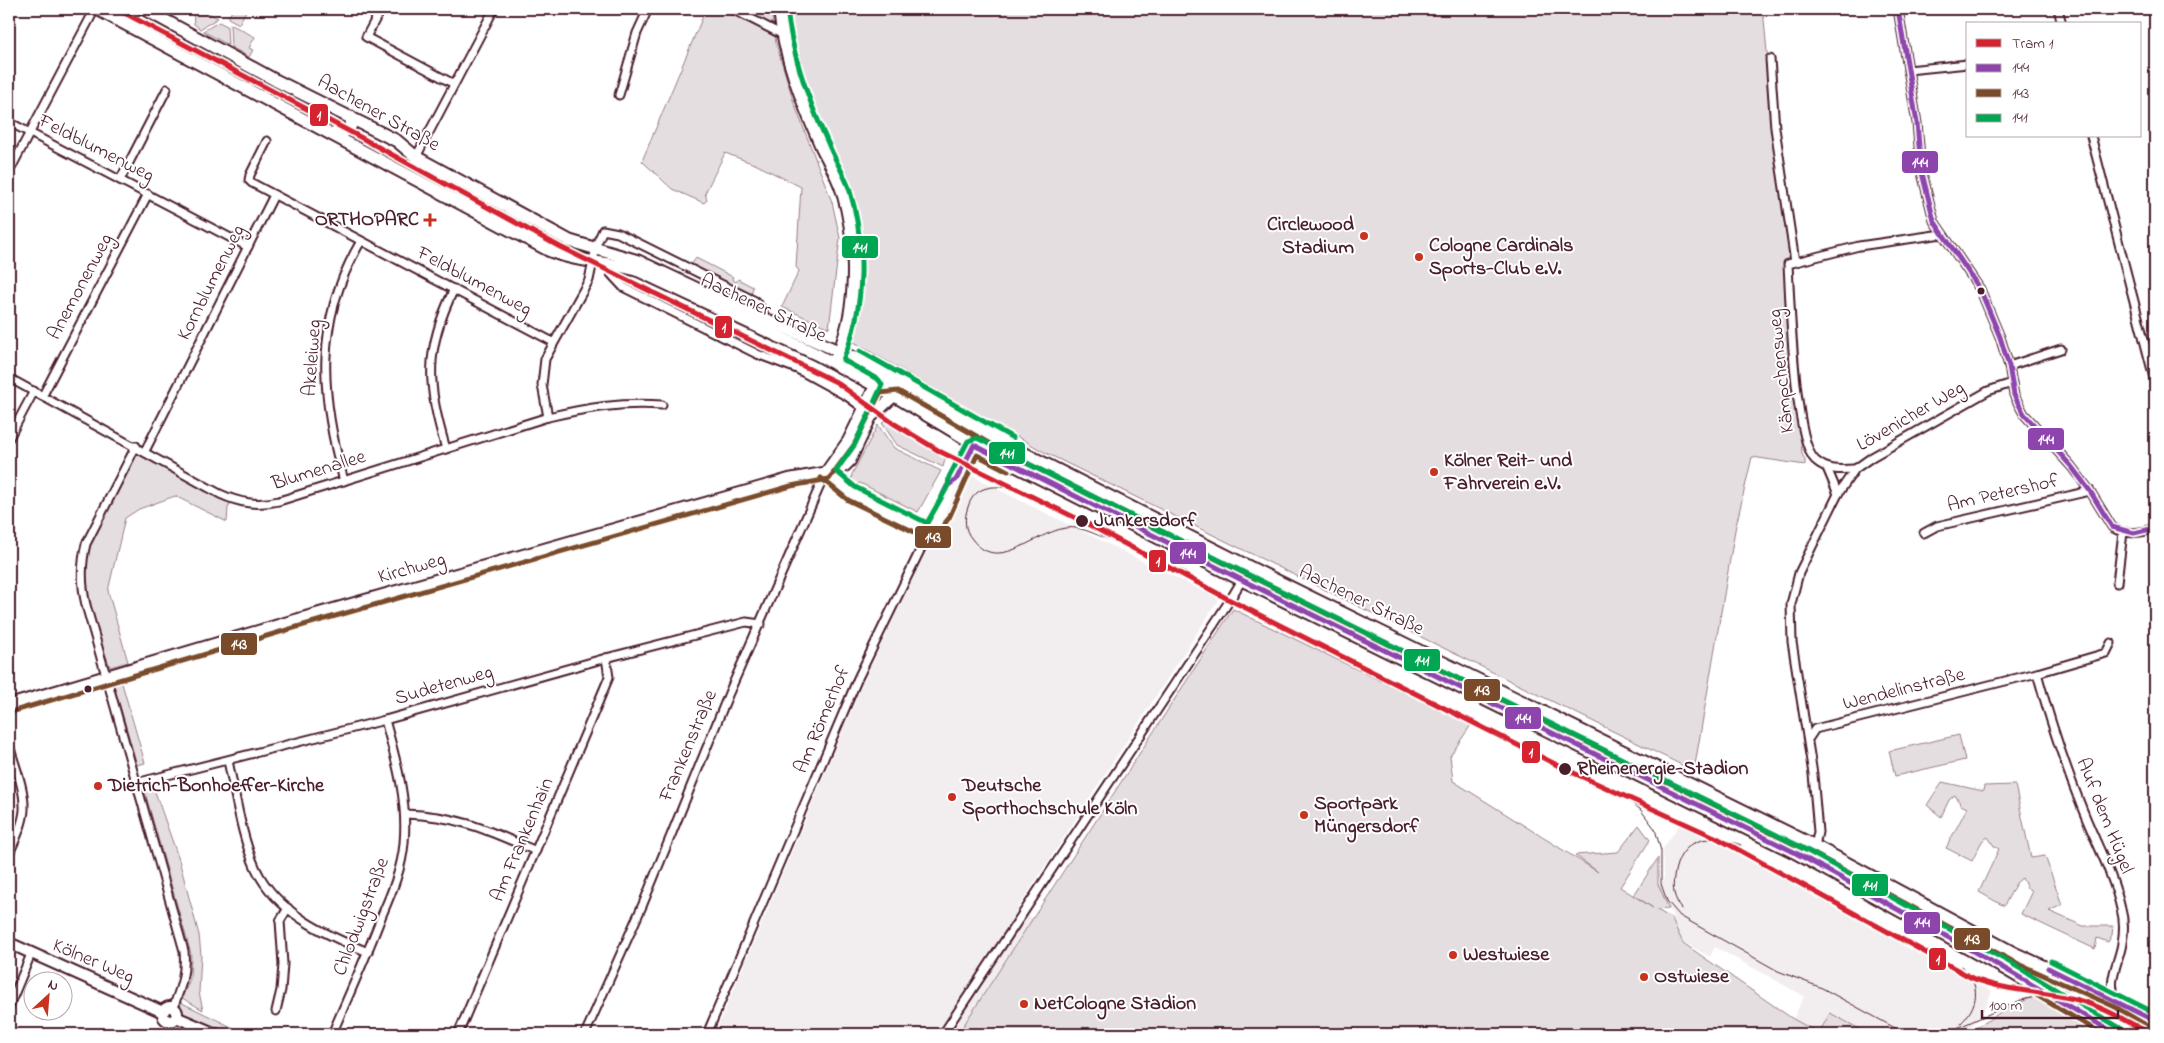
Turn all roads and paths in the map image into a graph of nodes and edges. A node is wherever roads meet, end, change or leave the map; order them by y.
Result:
1 (96, 9) edge
2 (144, 9) edge
3 (380, 9) edge
4 (494, 9) edge
5 (648, 9) edge
6 (732, 9) edge
7 (779, 9) edge
8 (1898, 9) edge
9 (2058, 9) edge
10 (2061, 22) edge
11 (782, 34) junction
12 (1770, 59) dead end
13 (1966, 64) edge
14 (1908, 70) junction
15 (454, 84) junction
16 (167, 89) dead end
17 (618, 95) dead end
18 (351, 116) junction
19 (9, 122) edge
20 (29, 133) junction
21 (334, 133) junction
22 (2092, 138) edge
23 (267, 141) dead end
24 (416, 157) junction
25 (9, 172) edge
26 (120, 180) junction
27 (148, 194) junction
28 (274, 195) junction
29 (1942, 234) junction
30 (361, 241) junction
31 (248, 247) junction
32 (595, 249) junction
33 (593, 263) junction
34 (1792, 263) junction
35 (609, 264) junction
36 (454, 290) junction
37 (762, 314) junction
38 (553, 342) junction
39 (2061, 349) dead end
40 (840, 351) junction
41 (833, 363) junction
42 (868, 364) junction
43 (2009, 366) junction
44 (9, 378) edge
45 (2155, 382) edge
46 (900, 383) junction
47 (2012, 383) junction
48 (876, 386) junction
49 (34, 391) junction
50 (43, 396) junction
51 (894, 396) junction
52 (662, 405) dead end
53 (863, 408) junction
54 (548, 416) junction
55 (871, 417) junction
56 (9, 438) edge
57 (136, 446) junction
58 (446, 448) junction
59 (145, 451) junction
60 (1827, 468) junction
61 (1855, 469) junction
62 (826, 472) junction
63 (344, 481) junction
64 (2090, 492) junction
65 (1838, 494) junction
66 (2155, 528) edge
67 (2123, 532) junction
68 (1924, 533) dead end
69 (1247, 566) junction
70 (1242, 580) junction
71 (2117, 583) dead end
72 (761, 624) junction
73 (2111, 643) dead end
74 (606, 658) junction
75 (2037, 673) junction
76 (106, 676) junction
77 (9, 706) edge
78 (385, 720) junction
79 (1808, 738) junction
80 (9, 746) edge
81 (228, 761) junction
82 (136, 783) junction
83 (405, 814) junction
84 (1815, 846) junction
85 (536, 852) junction
86 (1794, 852) junction
87 (9, 854) edge
88 (1830, 872) junction
89 (288, 908) junction
90 (9, 943) edge
91 (368, 952) junction
92 (31, 954) junction
93 (2118, 1000) junction
94 (9, 1007) edge
95 (276, 1011) dead end
96 (171, 1012) junction
97 (2155, 1021) edge
98 (216, 1034) edge
99 (332, 1034) edge
100 (458, 1034) edge
101 (585, 1034) edge
102 (707, 1034) edge
103 (943, 1034) edge
104 (2116, 1034) edge

1 - 20 street
1 - 21 main road, Aachener Straße
2 - 18 main road, Aachener Straße
3 - 15 street
4 - 15 street
5 - 17 street
6 - 11 street
7 - 11 street
8 - 14 street
9 - 10 street
11 - 40 street
12 - 34 street, Kämpchensweg
13 - 14 street
14 - 29 street
15 - 24 street
16 - 26 street
18 - 21 main road
18 - 24 main road, Aachener Straße
19 - 20 street, Feldblumenweg
20 - 25 street
20 - 26 street, Feldblumenweg
21 - 33 main road, Aachener Straße
22 - 45 street
23 - 28 street
24 - 32 main road, Aachener Straße
26 - 27 street, Feldblumenweg
27 - 31 street, Feldblumenweg
27 - 50 street, Anemonenweg
28 - 30 street, Feldblumenweg
28 - 31 street, Kornblumenweg
29 - 34 street
29 - 43 street
30 - 36 street, Feldblumenweg
30 - 63 street, Akeleiweg
31 - 59 street, Kornblumenweg
32 - 33 street
32 - 37 main road, Aachener Straße
32 - 37 street, Aachener Straße
33 - 35 main road, Aachener Straße
33 - 38 street
34 - 60 street, Kämpchensweg
35 - 41 main road, Aachener Straße
35 - 53 street, Aachener Straße
36 - 38 street, Feldblumenweg
36 - 58 street
37 - 40 main road, Aachener Straße
38 - 54 street
39 - 43 street
40 - 41 street
40 - 42 main road, Aachener Straße
41 - 48 main road, Aachener Straße
42 - 46 main road, Aachener Straße
42 - 48 street, Kirchweg
43 - 47 street
44 - 49 street, Blumenallee
46 - 48 street
46 - 69 main road, Aachener Straße
47 - 61 street, Lövenicher Weg
47 - 64 street
48 - 51 main road, Aachener Straße
48 - 53 street
48 - 55 street, Kirchweg
49 - 50 street, Blumenallee
49 - 56 street
50 - 57 street, Blumenallee
51 - 55 street, Kirchweg
51 - 70 main road, Aachener Straße
52 - 54 street, Blumenallee
53 - 62 street
54 - 58 street, Blumenallee
55 - 62 street, Kirchweg
57 - 59 street, Blumenallee
57 - 76 street
58 - 63 street, Blumenallee
59 - 63 street, Blumenallee
60 - 61 street
60 - 65 street
61 - 65 street, Lövenicher Weg
62 - 72 street, Frankenstraße
62 - 76 street, Kirchweg
62 - 102 street, Am Römerhof
64 - 67 street
64 - 68 street, Am Petershof
65 - 79 street, Lövenicher Weg
66 - 67 street
67 - 71 street
69 - 70 street
69 - 84 main road, Aachener Straße
70 - 86 main road, Aachener Straße
70 - 103 street
72 - 74 street, Sudetenweg
72 - 101 street, Frankenstraße
73 - 75 street, Wendelinstraße
74 - 78 street, Sudetenweg
74 - 85 street, Am Frankenhain
75 - 79 street, Wendelinstraße
75 - 93 street, Auf dem Hügel
76 - 77 street, Kirchweg
76 - 82 street
78 - 81 street, Sudetenweg
78 - 83 street, Chlodwigstraße
79 - 84 street
80 - 87 street
81 - 82 street, Sudetenweg
81 - 89 street
82 - 96 street
83 - 85 street
83 - 91 street, Chlodwigstraße
84 - 86 street
84 - 88 street
84 - 93 main road, Aachener Straße
85 - 100 street, Am Frankenhain
86 - 88 main road, Aachener Straße
88 - 104 main road, Aachener Straße
89 - 91 street
89 - 95 street
90 - 92 street, Kölner Weg
91 - 99 street, Chlodwigstraße
92 - 94 street
92 - 96 street, Kölner Weg
93 - 97 main road, Aachener Straße
96 - 98 street, Kölner Weg

